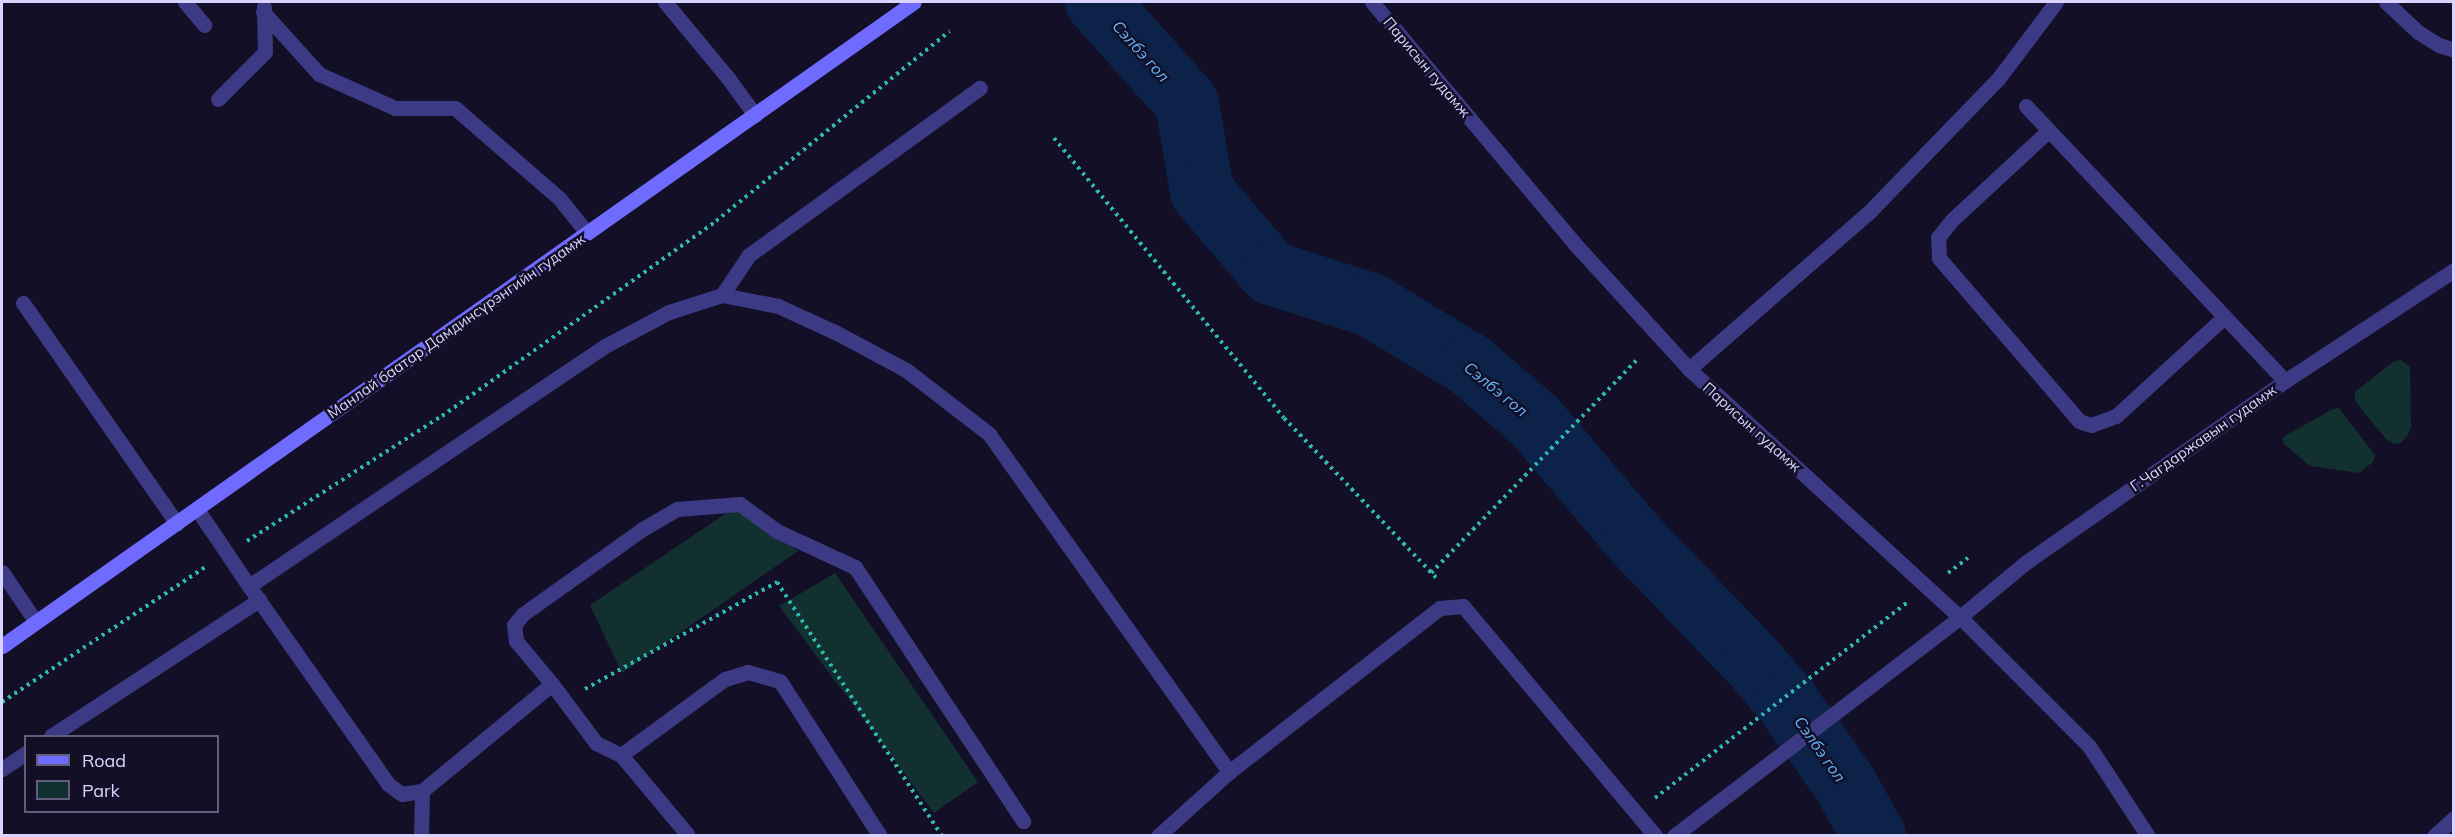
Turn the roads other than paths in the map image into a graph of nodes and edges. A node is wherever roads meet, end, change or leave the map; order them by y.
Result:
1 (185, 2) edge
2 (665, 2) edge
3 (2056, 2) edge
4 (2386, 2) edge
5 (1375, 3) edge
6 (912, 4) edge
7 (264, 7) edge
8 (204, 25) dead end
9 (2454, 50) edge
10 (980, 88) dead end
11 (218, 99) dead end
12 (2026, 106) dead end
13 (755, 115) junction
14 (2048, 131) junction
15 (587, 233) junction
16 (2453, 273) edge
17 (722, 295) junction
18 (23, 303) dead end
19 (2224, 317) junction
20 (1689, 369) junction
21 (2285, 381) junction
22 (197, 509) junction
23 (177, 524) junction
24 (2, 572) edge
25 (249, 586) junction
26 (259, 600) junction
27 (1960, 617) junction
28 (36, 622) junction
29 (2, 646) edge
30 (552, 684) junction
31 (53, 735) edge
32 (24, 754) edge
33 (621, 755) junction
34 (2, 769) edge
35 (1229, 772) junction
36 (422, 791) junction
37 (2454, 818) edge
38 (1023, 821) dead end
39 (687, 834) edge
40 (421, 836) edge
41 (880, 836) edge
42 (1158, 836) edge
43 (1655, 836) edge
44 (1674, 836) edge
45 (2148, 836) edge
46 (2434, 836) edge

1 - 8 street
2 - 13 street
3 - 20 street
4 - 9 street
5 - 20 street, Парисын гудамж
6 - 13 main road, Манлай баатар Дамдинсүрэнгийн гудамж
7 - 11 street
7 - 15 street
10 - 17 street
12 - 14 street
13 - 15 main road, Манлай баатар Дамдинсүрэнгийн гудамж
14 - 19 street
14 - 19 street
15 - 22 main road, Манлай баатар Дамдинсүрэнгийн гудамж
16 - 21 street, Г.Чагдаржавын гудамж
17 - 25 street
17 - 35 street
18 - 23 street
19 - 21 street
20 - 27 street, Парисын гудамж
21 - 27 street, Г.Чагдаржавын гудамж
22 - 23 main road, Манлай баатар Дамдинсүрэнгийн гудамж
22 - 25 street
23 - 28 main road, Манлай баатар Дамдинсүрэнгийн гудамж
24 - 28 street
25 - 26 street
26 - 31 street
26 - 36 street
27 - 44 street, Г.Чагдаржавын гудамж
27 - 45 street, Парисын гудамж
28 - 29 main road, Манлай баатар Дамдинсүрэнгийн гудамж
30 - 33 street
30 - 36 street
30 - 38 street
32 - 34 street
33 - 39 street
33 - 41 street
35 - 42 street
35 - 43 street
36 - 40 street
37 - 46 street

